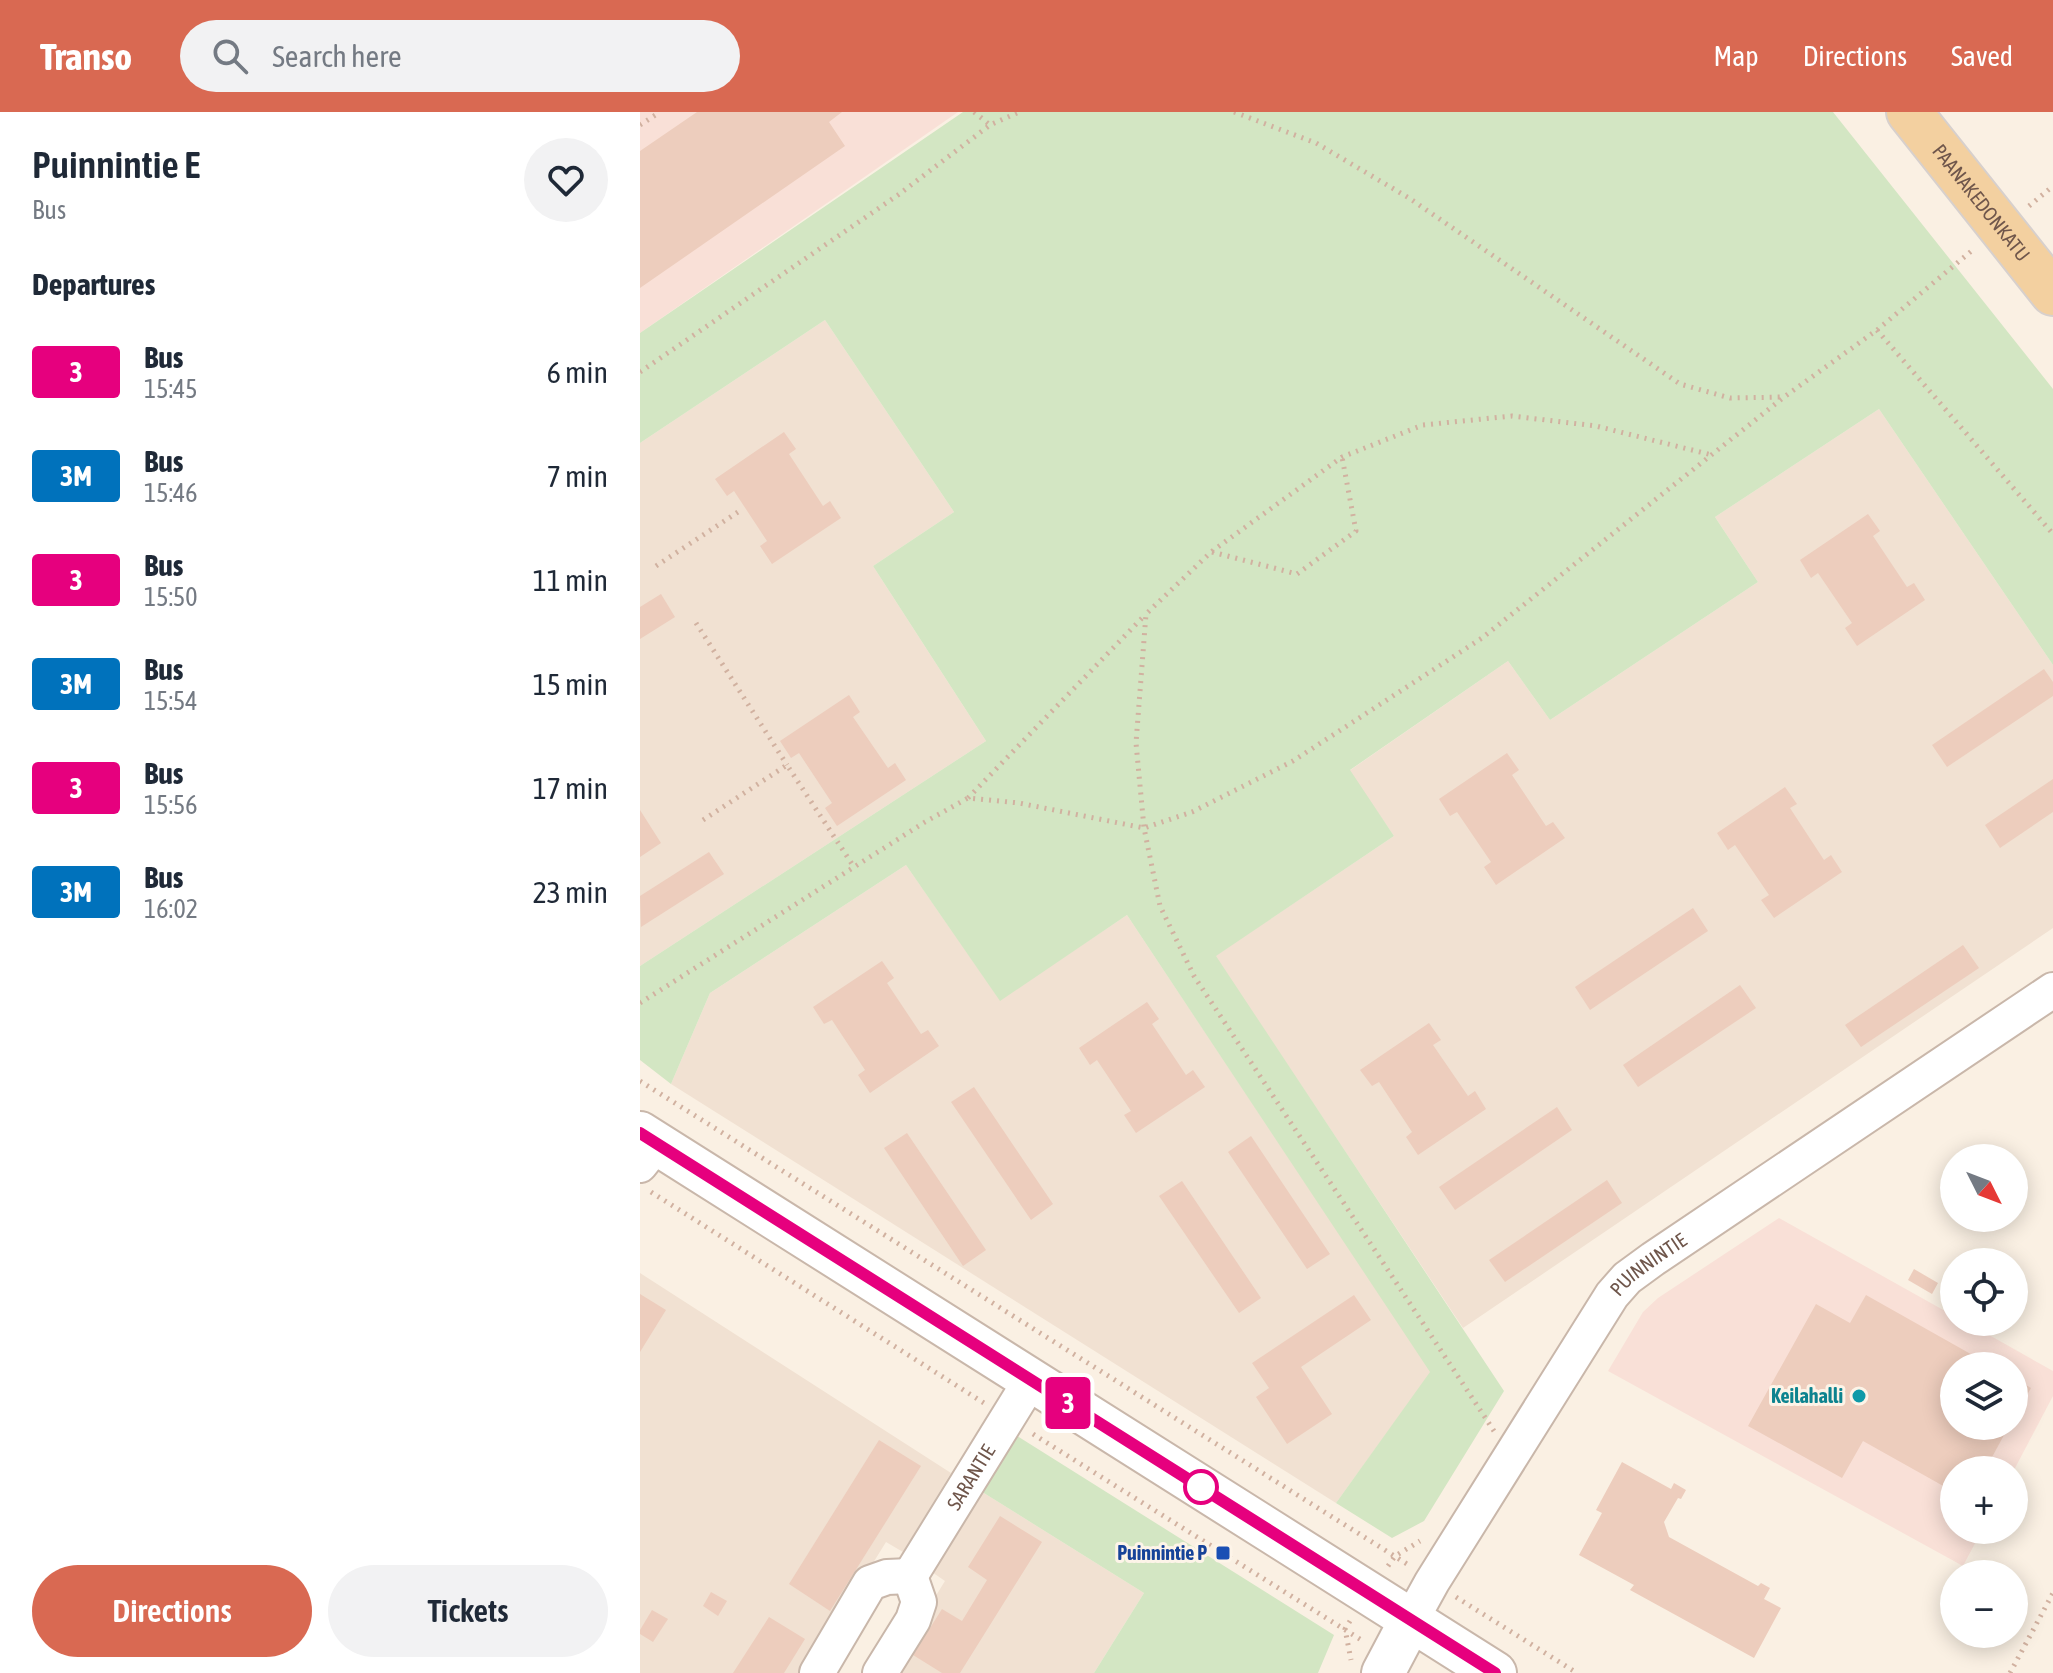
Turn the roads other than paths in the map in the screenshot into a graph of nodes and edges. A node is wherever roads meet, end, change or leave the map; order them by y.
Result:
1 (1909, 112) edge
2 (2053, 293) edge
3 (2053, 990) edge
4 (645, 1148) edge
5 (1031, 1380) junction
6 (910, 1576) junction
7 (1411, 1620) junction
8 (817, 1673) edge
9 (880, 1673) edge
10 (1383, 1673) edge
11 (1495, 1673) edge

1 - 2 main road, PAANAKEDONKATU
3 - 7 street, PUINNINTIE
4 - 5 street
5 - 6 street, SARANTIE
5 - 7 street
6 - 8 street
6 - 9 street
7 - 10 street, PUINNINTIE
7 - 11 street

